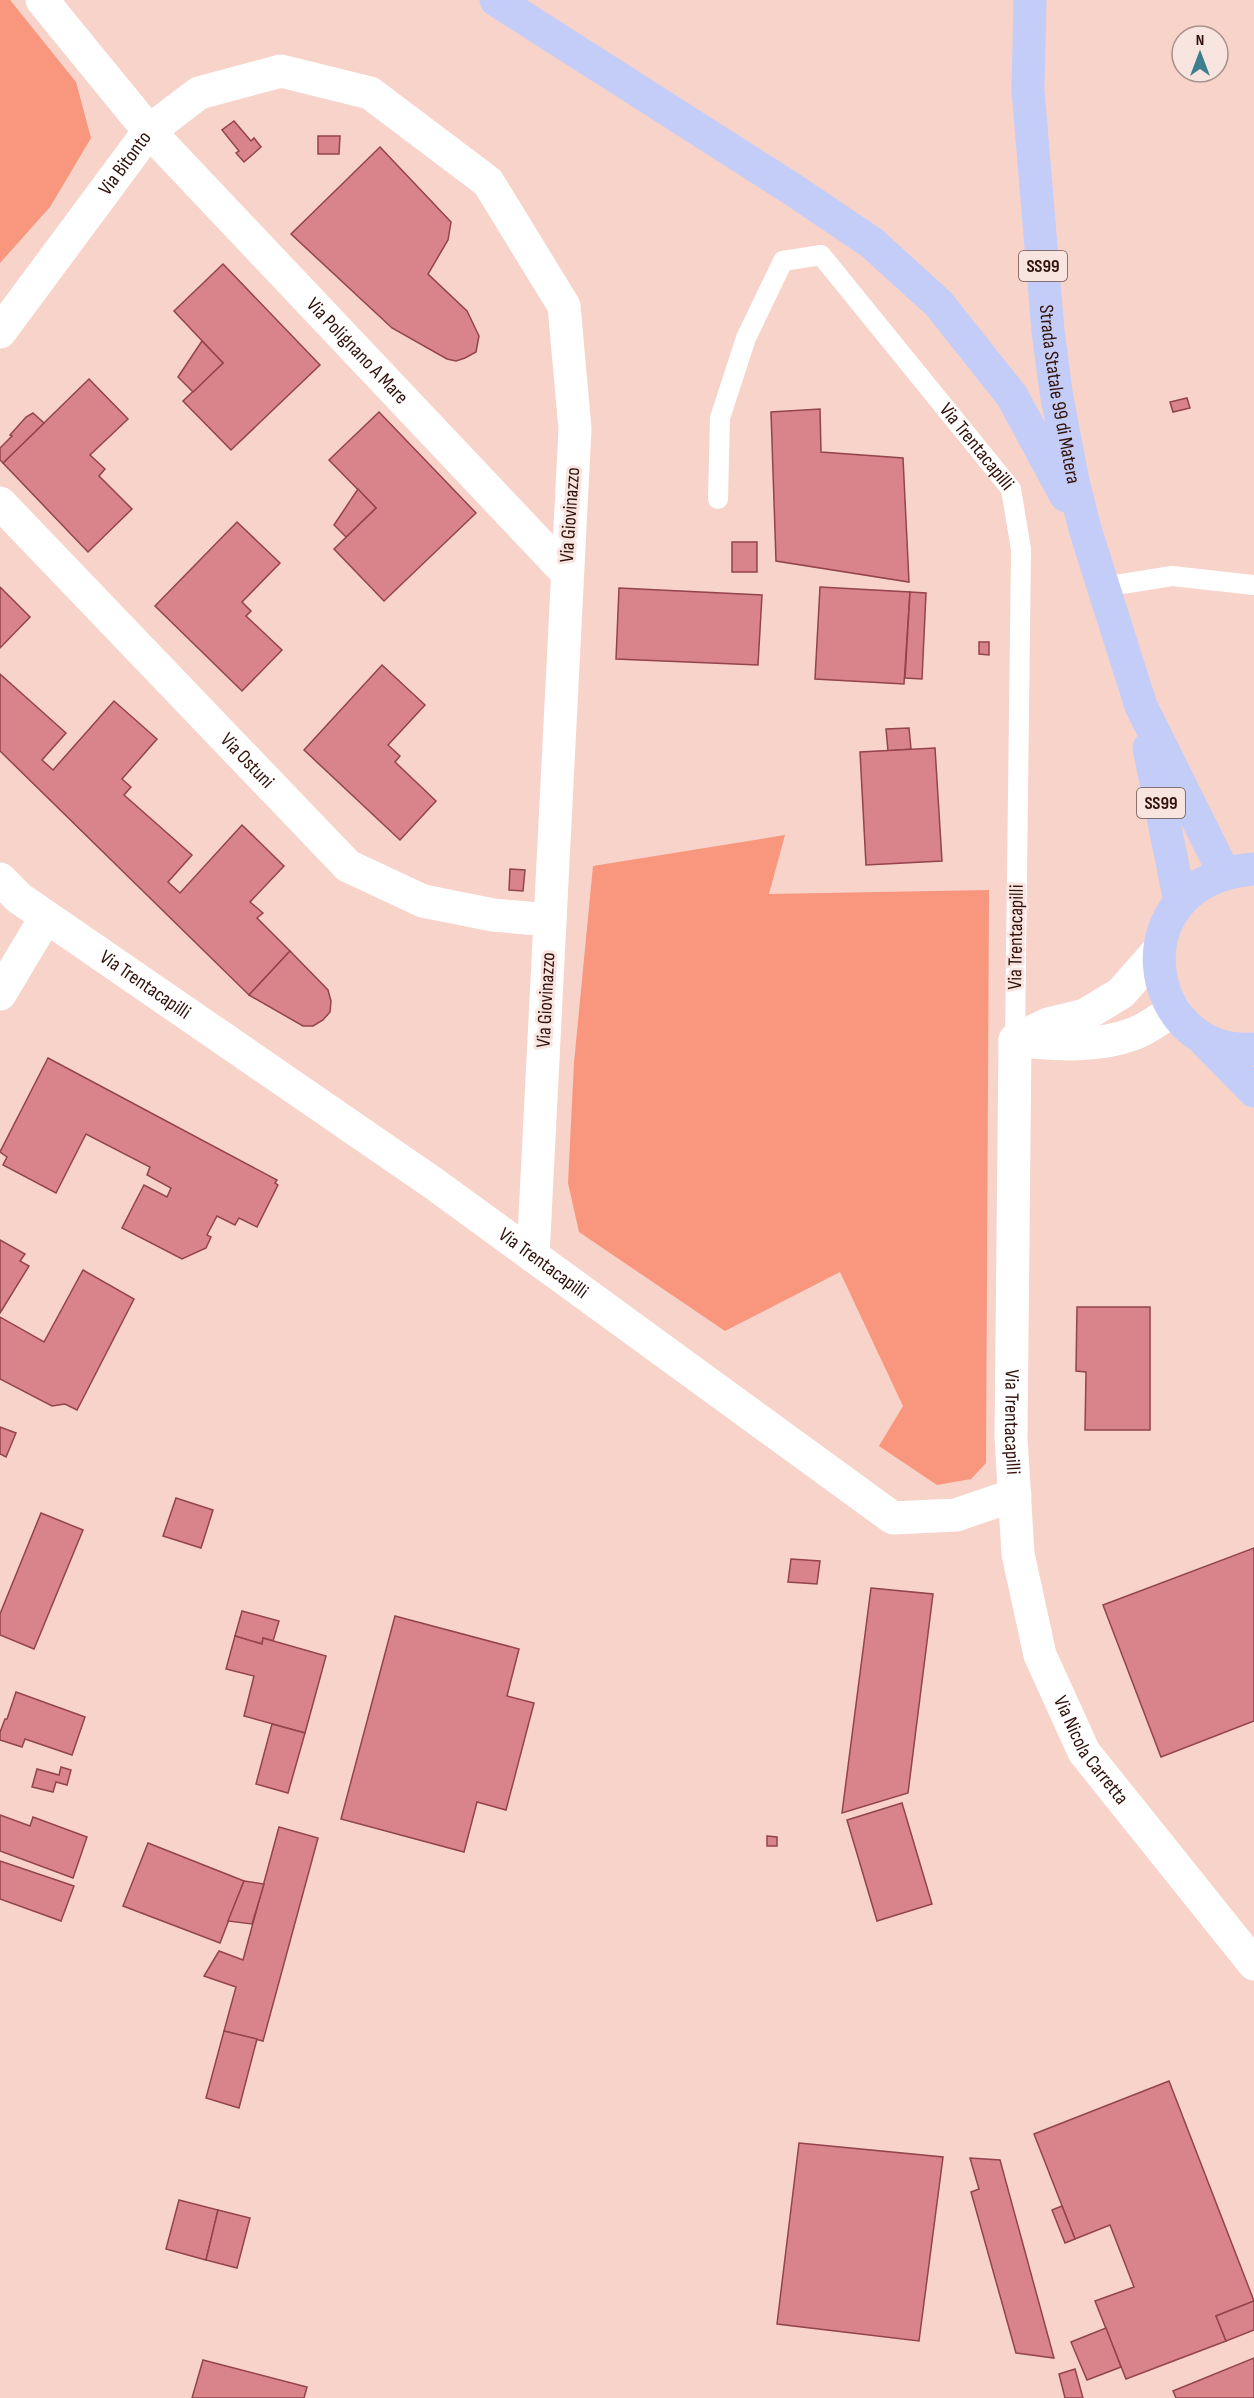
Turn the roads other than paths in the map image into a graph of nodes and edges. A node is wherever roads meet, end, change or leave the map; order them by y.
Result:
1 (42, 0) edge
2 (496, 0) edge
3 (1030, 0) edge
4 (149, 131) junction
5 (0, 332) edge
6 (718, 499) dead end
7 (0, 503) edge
8 (1085, 529) junction
9 (566, 573) junction
10 (1254, 585) edge
11 (1103, 587) junction
12 (1141, 706) junction
13 (1239, 871) edge
14 (0, 879) edge
15 (1180, 901) junction
16 (46, 917) junction
17 (550, 920) junction
18 (1159, 950) junction
19 (0, 994) edge
20 (1174, 1010) junction
21 (1197, 1034) junction
22 (1015, 1040) junction
23 (1254, 1049) edge
24 (1254, 1092) edge
25 (533, 1256) junction
26 (1015, 1496) junction
27 (1254, 1964) edge

1 - 4 street, Via Bitonto
2 - 8 main road
3 - 8 main road, Strada Statale 99 di Matera / SS99
4 - 5 street, Via Bitonto
4 - 9 street, Via Polignano A Mare
4 - 9 street, Via Giovinazzo
6 - 22 lane, Via Trentacapilli
7 - 17 street, Via Ostuni
8 - 11 main road, Strada Statale 99 di Matera / SS99
9 - 17 street, Via Giovinazzo
10 - 11 lane
11 - 12 main road, Strada Statale 99 di Matera / SS99
12 - 13 main road, Strada Statale 99 di Matera / SS99
12 - 15 main road, Strada Statale 99 di Matera / SS99
13 - 15 main road
14 - 16 street, Via Trentacapilli
15 - 18 main road
16 - 19 street
16 - 25 street, Via Trentacapilli
17 - 25 street, Via Giovinazzo
18 - 20 main road
18 - 22 street
20 - 21 main road
20 - 22 street
21 - 23 main road
21 - 24 main road
22 - 26 street, Via Trentacapilli
25 - 26 street, Via Trentacapilli
26 - 27 street, Via Nicola Carretta

